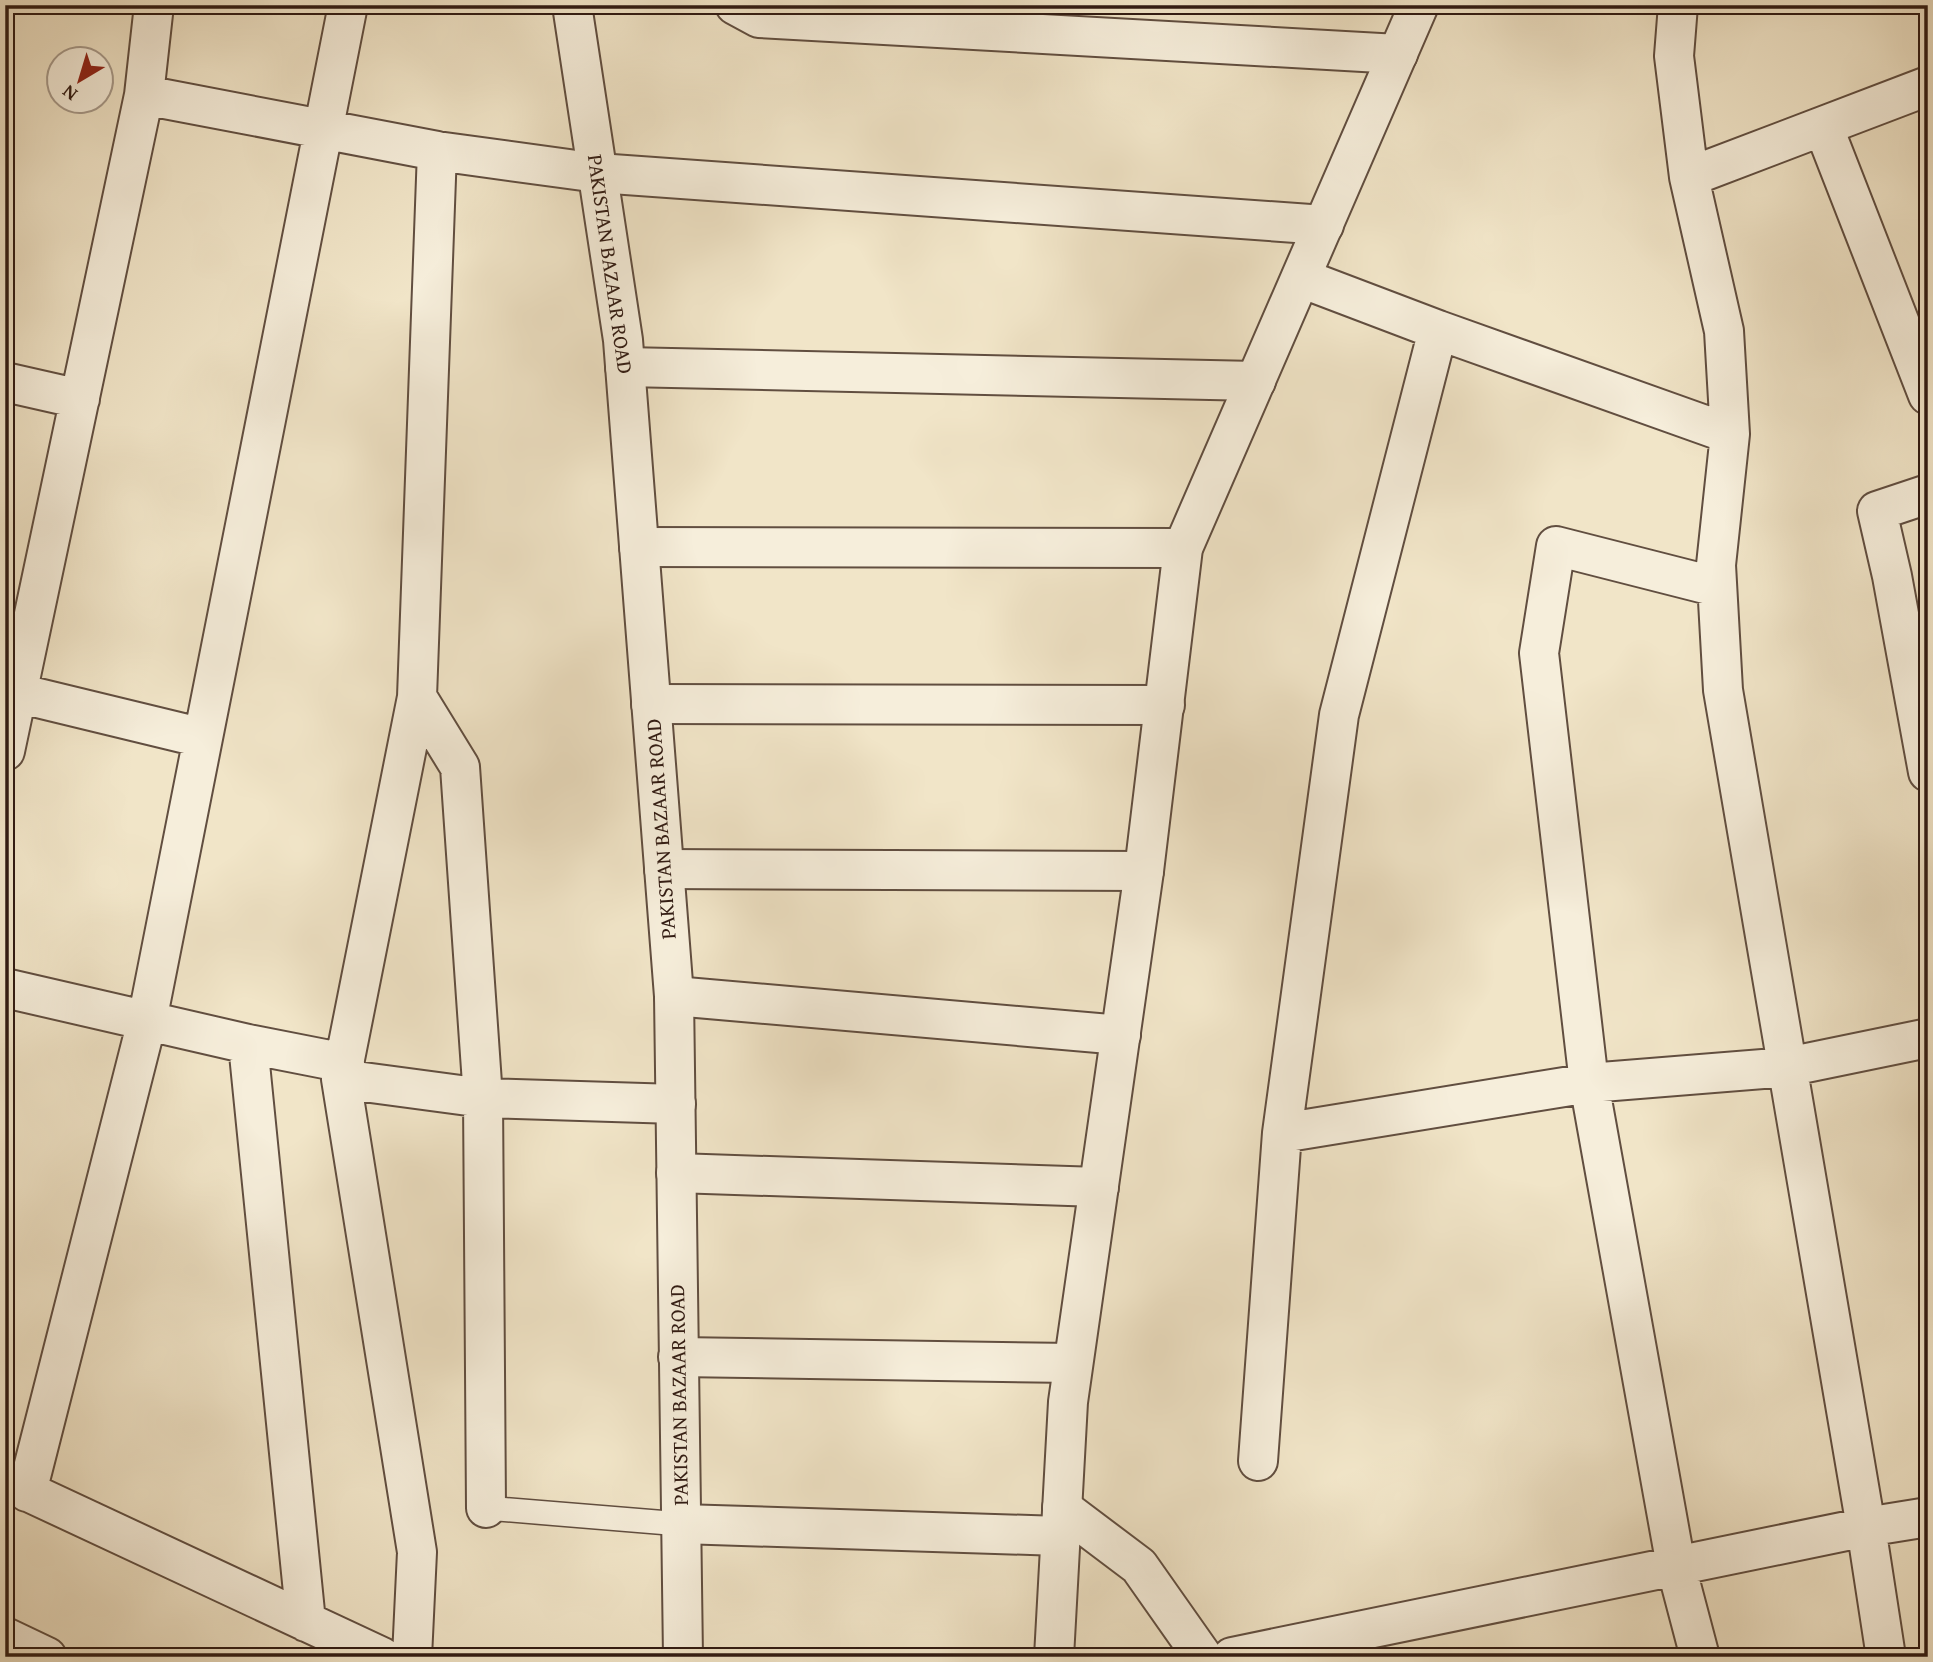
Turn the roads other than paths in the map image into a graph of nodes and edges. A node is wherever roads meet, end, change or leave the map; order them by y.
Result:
1 (154, 5) edge
2 (348, 5) edge
3 (572, 5) edge
4 (735, 5) edge
5 (1419, 5) edge
6 (1678, 5) edge
7 (1398, 54) junction
8 (1928, 86) edge
9 (144, 95) junction
10 (1823, 126) junction
11 (323, 129) junction
12 (437, 151) junction
13 (598, 173) junction
14 (1689, 177) junction
15 (1324, 225) junction
16 (1301, 278) junction
17 (1438, 330) junction
18 (625, 367) junction
19 (1256, 381) junction
20 (5, 382) edge
21 (1928, 395) edge
22 (79, 398) junction
23 (1730, 434) junction
24 (1928, 494) edge
25 (639, 547) junction
26 (1184, 548) junction
27 (1717, 587) junction
28 (11, 692) edge
29 (418, 697) junction
30 (651, 705) junction
31 (1165, 705) junction
32 (203, 738) junction
33 (5, 751) edge
34 (1928, 772) edge
35 (664, 869) junction
36 (1144, 871) junction
37 (5, 988) edge
38 (674, 996) junction
39 (147, 1021) junction
40 (1121, 1035) junction
41 (1928, 1038) edge
42 (247, 1044) junction
43 (1787, 1067) junction
44 (343, 1071) junction
45 (1589, 1083) junction
46 (483, 1098) junction
47 (676, 1104) junction
48 (1282, 1133) junction
49 (676, 1172) junction
50 (1099, 1187) junction
51 (678, 1357) junction
52 (1073, 1363) junction
53 (1258, 1461) dead end
54 (16, 1486) edge
55 (486, 1508) joint
56 (1928, 1517) edge
57 (1061, 1522) junction
58 (681, 1524) junction
59 (1866, 1527) junction
60 (1676, 1566) junction
61 (306, 1622) junction
62 (5, 1637) edge
63 (47, 1657) edge
64 (382, 1657) edge
65 (412, 1657) edge
66 (683, 1657) edge
67 (1054, 1657) edge
68 (1203, 1657) edge
69 (1232, 1657) edge
70 (1700, 1657) edge
71 (1886, 1657) edge

1 - 9 street
2 - 11 street
3 - 13 street, PAKISTAN BAZAAR ROAD
4 - 7 street
5 - 7 street
6 - 14 street
7 - 15 street
8 - 10 street
9 - 11 street
9 - 22 street
10 - 14 street
10 - 21 street
11 - 12 street
11 - 32 street
12 - 13 street
12 - 29 street
13 - 15 street
13 - 18 street, PAKISTAN BAZAAR ROAD
14 - 23 street
15 - 16 street
16 - 17 street
16 - 19 street
17 - 23 street
17 - 48 street
18 - 19 street
18 - 25 street, PAKISTAN BAZAAR ROAD
19 - 26 street
20 - 22 street
22 - 28 street
23 - 27 street
24 - 34 street
25 - 26 street
25 - 30 street, PAKISTAN BAZAAR ROAD
26 - 31 street
27 - 43 street
27 - 45 street
28 - 32 street
28 - 33 street
29 - 44 street
29 - 46 street
30 - 31 street
30 - 35 street, PAKISTAN BAZAAR ROAD
31 - 36 street
32 - 39 street
35 - 36 street
35 - 38 street, PAKISTAN BAZAAR ROAD
36 - 40 street
37 - 39 street
38 - 40 street
38 - 47 street, PAKISTAN BAZAAR ROAD
39 - 42 street
39 - 54 street
40 - 50 street
41 - 43 street
42 - 44 street
42 - 61 street
43 - 45 street
43 - 59 street
44 - 46 street
44 - 65 street
45 - 48 street
45 - 60 street
46 - 47 street
46 - 55 street
47 - 49 street, PAKISTAN BAZAAR ROAD
48 - 53 street
49 - 50 street
49 - 51 street, PAKISTAN BAZAAR ROAD
50 - 52 street
51 - 52 street
51 - 58 street, PAKISTAN BAZAAR ROAD
52 - 57 street
54 - 61 street
55 - 58 lane
56 - 59 street
57 - 58 street
57 - 67 street
57 - 68 street
58 - 66 street, PAKISTAN BAZAAR ROAD
59 - 60 street
59 - 71 street
60 - 69 street
60 - 70 street
61 - 64 street
62 - 63 street

